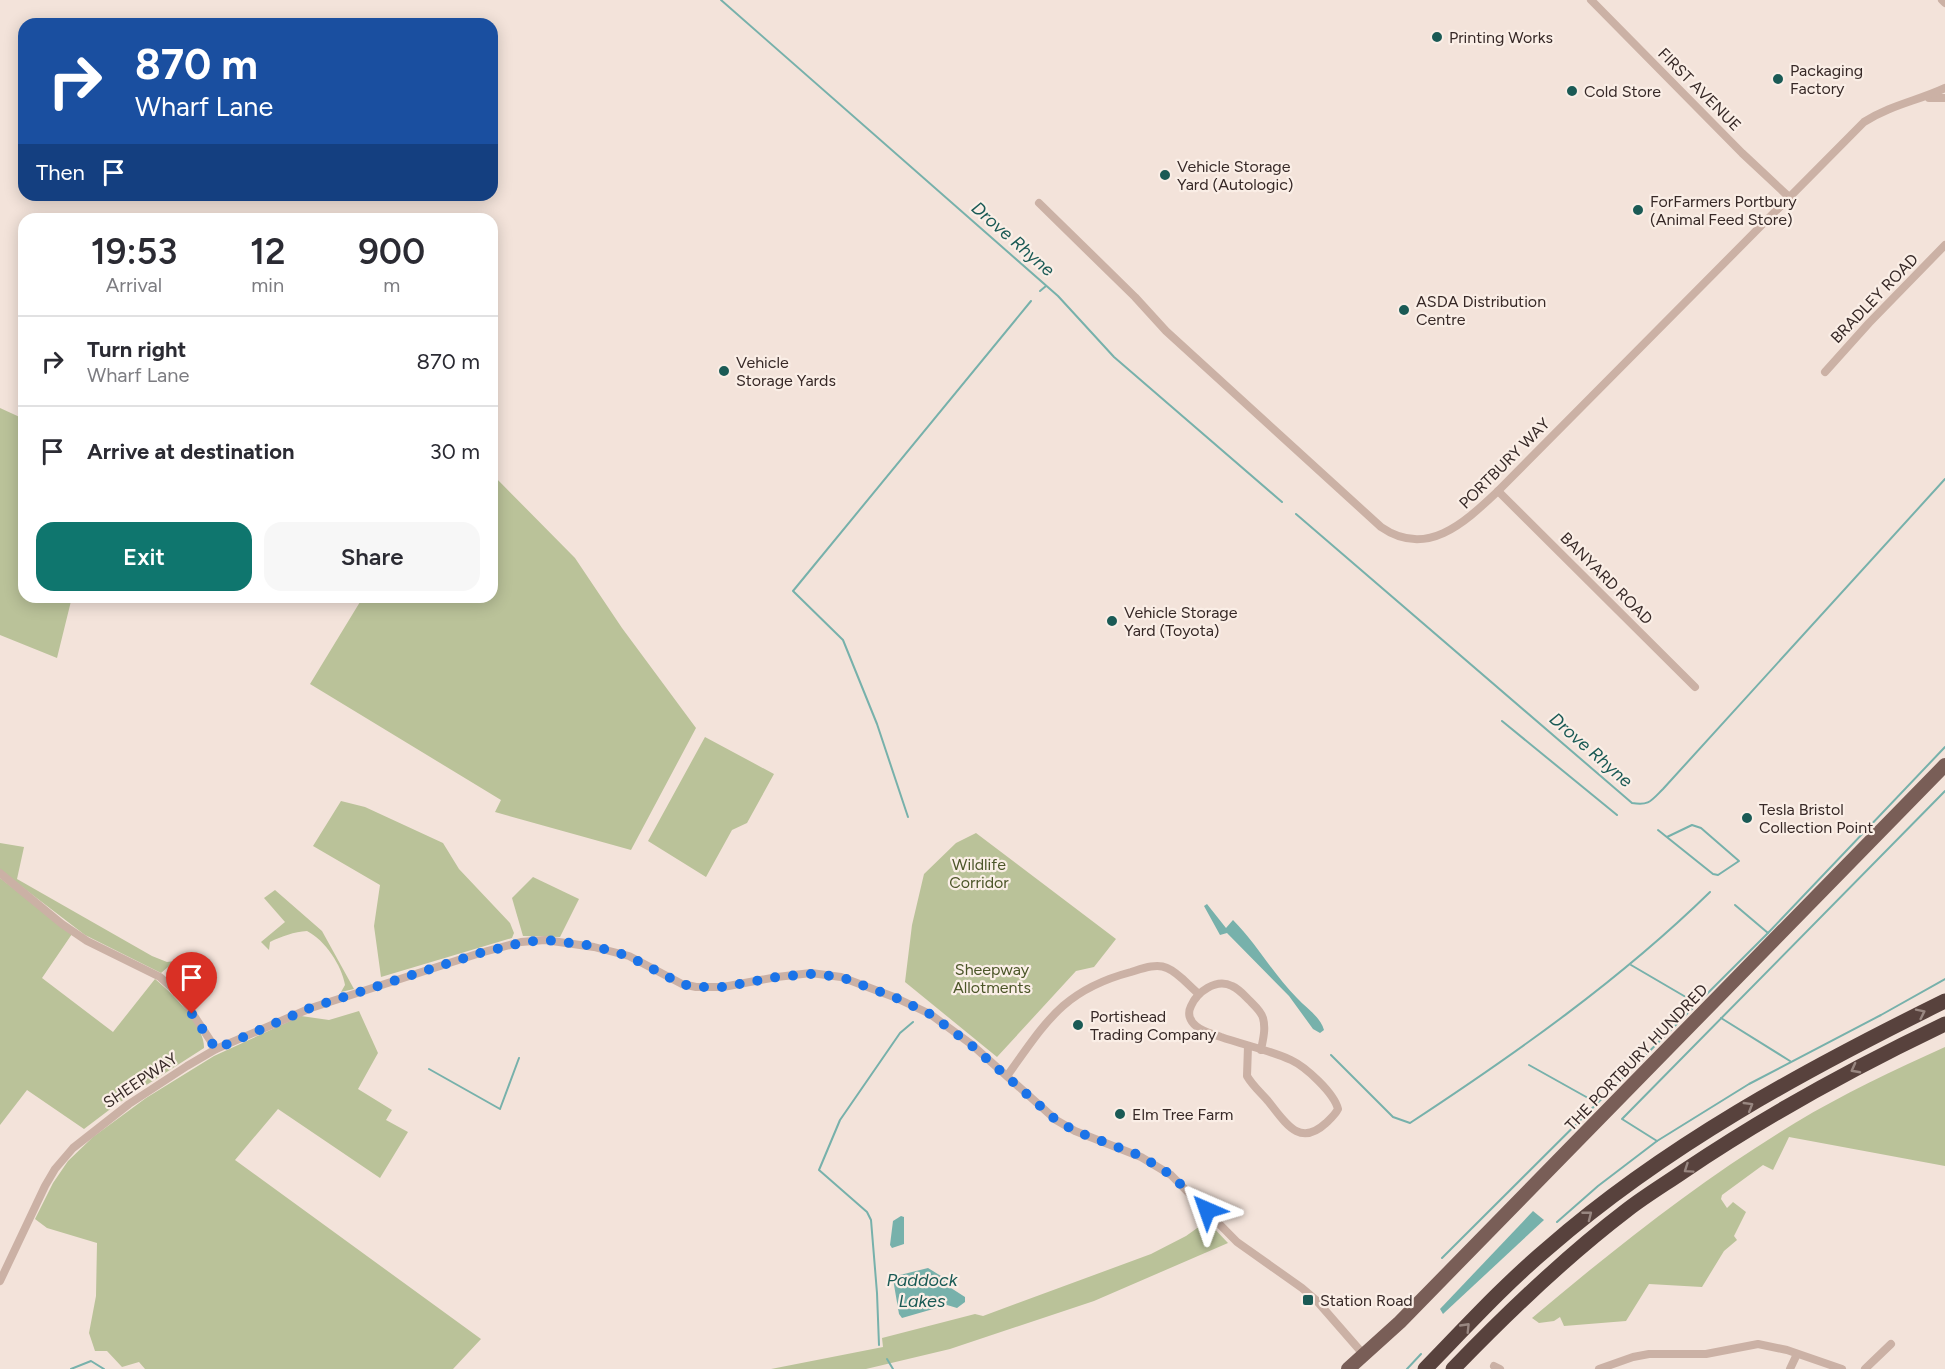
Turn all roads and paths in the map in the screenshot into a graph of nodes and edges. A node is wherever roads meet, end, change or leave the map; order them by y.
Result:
1 (1591, 0) edge
2 (1945, 88) edge
3 (1945, 98) edge
4 (1923, 99) junction
5 (1789, 197) junction
6 (1039, 203) dead end
7 (1945, 245) edge
8 (1825, 372) dead end
9 (1498, 491) junction
10 (1695, 687) dead end
11 (1945, 765) edge
12 (0, 873) edge
13 (1199, 994) junction
14 (1945, 1001) edge
15 (1945, 1024) edge
16 (1248, 1046) junction
17 (216, 1049) junction
18 (1261, 1050) junction
19 (1007, 1076) junction
20 (0, 1281) edge
21 (1891, 1344) dead end
22 (1797, 1354) junction
23 (1364, 1355) junction
24 (1348, 1369) edge
25 (1425, 1369) edge
26 (1453, 1369) edge
27 (1599, 1369) edge
28 (1790, 1369) edge
29 (1842, 1369) edge
30 (1865, 1369) edge

1 - 5 street, FIRST AVENUE
2 - 4 street, PORTBURY WAY
3 - 4 street, PORTBURY WAY
4 - 5 street, PORTBURY WAY
5 - 9 street, PORTBURY WAY
6 - 9 street, PORTBURY WAY
7 - 8 street, BRADLEY ROAD
9 - 10 street, BANYARD ROAD
11 - 23 main road, THE PORTBURY HUNDRED
12 - 17 street
13 - 16 street
13 - 18 street
13 - 19 street
25 -> 14 highway
15 -> 26 highway
16 - 18 street
16 - 18 street
17 - 19 street, SHEEPWAY
17 - 20 street, SHEEPWAY
19 - 23 street, SHEEPWAY
21 - 30 street
22 - 27 street
22 - 28 street
22 - 29 street
23 - 24 main road, THE PORTBURY HUNDRED

